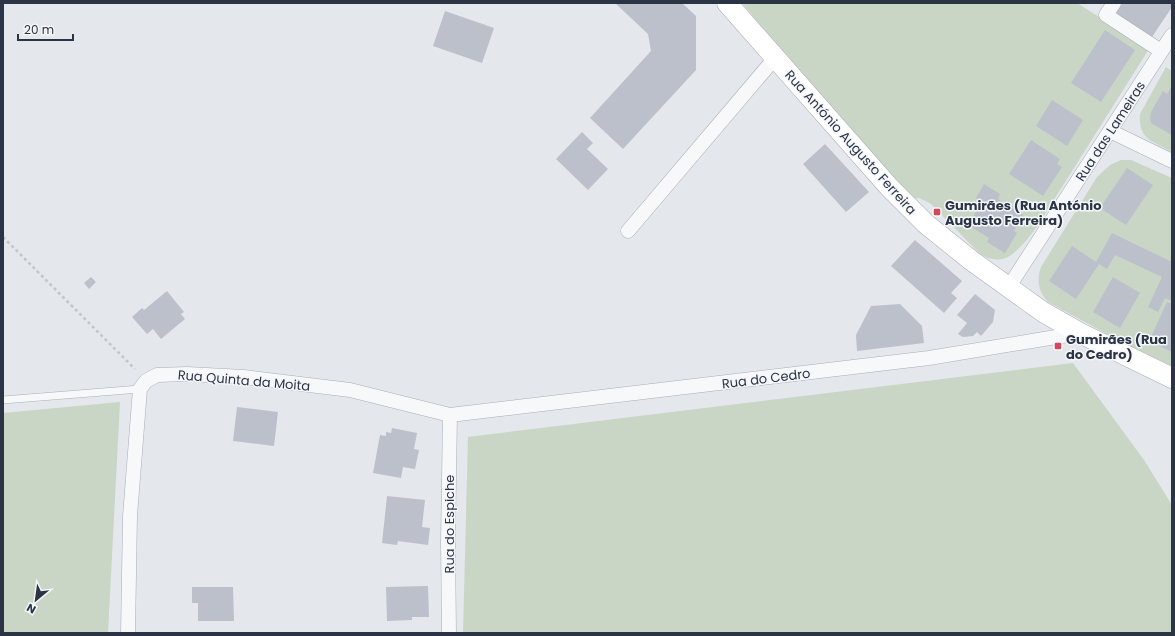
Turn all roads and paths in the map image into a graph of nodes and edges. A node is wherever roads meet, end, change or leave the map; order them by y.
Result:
1 (727, 3) edge
2 (1114, 3) edge
3 (1172, 35) edge
4 (1162, 51) junction
5 (775, 58) junction
6 (1110, 131) junction
7 (1172, 161) edge
8 (628, 231) dead end
9 (3, 236) edge
10 (1008, 288) junction
11 (1080, 333) junction
12 (1172, 378) edge
13 (143, 385) junction
14 (3, 400) edge
15 (450, 415) junction
16 (128, 633) edge
17 (449, 633) edge

1 - 5 street, Rua António Augusto Ferreira
2 - 4 street
3 - 4 street, Rua das Lameiras
4 - 6 street, Rua das Lameiras
5 - 8 street
5 - 10 street, Rua António Augusto Ferreira
6 - 7 street
6 - 10 street, Rua das Lameiras
9 - 13 path
10 - 11 street, Rua António Augusto Ferreira
11 - 12 street, Rua António Augusto Ferreira
11 - 15 street, Rua do Cedro
13 - 14 lane
13 - 15 street, Rua Quinta da Moita
13 - 16 street
15 - 17 street, Rua do Espiche

